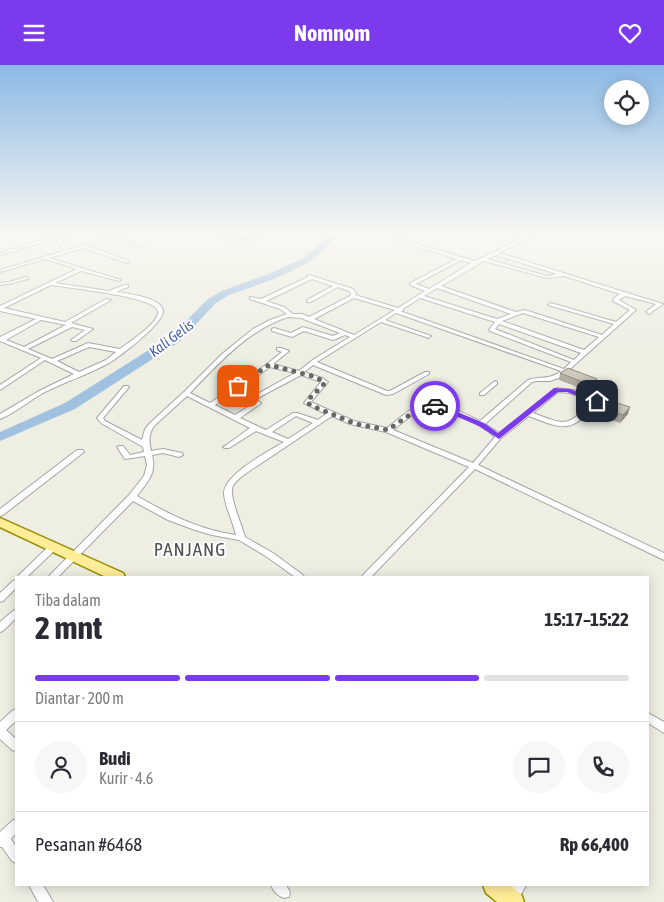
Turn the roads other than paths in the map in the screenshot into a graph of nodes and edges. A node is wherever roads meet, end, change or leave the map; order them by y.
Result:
1 (77, 271) edge
2 (88, 271) edge
3 (436, 271) edge
4 (462, 271) edge
5 (525, 271) edge
6 (551, 271) edge
7 (563, 275) junction
8 (26, 278) dead end
9 (119, 280) dead end
10 (0, 284) edge
11 (51, 284) junction
12 (338, 285) junction
13 (126, 286) dead end
14 (437, 286) junction
15 (430, 291) junction
16 (109, 292) junction
17 (623, 294) junction
18 (352, 296) junction
19 (421, 297) junction
20 (252, 298) dead end
21 (108, 300) dead end
22 (262, 301) junction
23 (309, 301) dead end
24 (551, 305) dead end
25 (0, 309) edge
26 (399, 311) junction
27 (649, 312) dead end
28 (514, 313) junction
29 (291, 315) junction
30 (39, 319) junction
31 (308, 319) junction
32 (383, 321) junction
33 (497, 321) junction
34 (618, 324) junction
35 (68, 325) junction
36 (274, 330) dead end
37 (345, 333) junction
38 (428, 336) dead end
39 (355, 337) junction
40 (602, 337) junction
41 (1, 340) edge
42 (74, 340) dead end
43 (24, 349) junction
44 (279, 349) dead end
45 (122, 351) junction
46 (586, 353) junction
47 (45, 357) junction
48 (52, 361) junction
49 (575, 361) junction
50 (313, 363) junction
51 (269, 365) junction
52 (565, 371) junction
53 (300, 373) junction
54 (427, 373) dead end
55 (80, 375) junction
56 (495, 383) dead end
57 (126, 387) dead end
58 (0, 388) edge
59 (234, 389) junction
60 (186, 393) junction
61 (482, 393) dead end
62 (252, 399) junction
63 (597, 401) junction
64 (612, 405) edge
65 (210, 406) junction
66 (528, 413) junction
67 (331, 414) junction
68 (0, 417) edge
69 (235, 418) junction
70 (318, 422) junction
71 (481, 424) junction
72 (255, 428) junction
73 (388, 430) junction
74 (266, 433) junction
75 (499, 437) junction
76 (288, 441) junction
77 (147, 446) junction
78 (121, 447) dead end
79 (227, 447) dead end
80 (80, 451) dead end
81 (149, 455) junction
82 (179, 455) dead end
83 (474, 466) junction
84 (132, 497) junction
85 (0, 513) edge
86 (0, 522) edge
87 (241, 538) junction
88 (54, 549) junction
89 (73, 557) junction
90 (664, 557) edge
91 (23, 576) edge
92 (54, 576) edge
93 (116, 576) edge
94 (299, 576) edge
95 (367, 576) edge
96 (15, 584) edge
97 (0, 599) edge
98 (15, 614) edge
99 (0, 629) edge
100 (15, 715) edge
101 (649, 720) edge
102 (664, 728) edge
103 (0, 731) edge
104 (15, 745) edge
105 (15, 826) edge
106 (2, 839) edge
107 (15, 856) edge
108 (36, 886) edge
109 (496, 886) edge
110 (515, 896) edge
111 (46, 902) edge

1 - 11 street
2 - 9 street
3 - 15 street
4 - 14 street
5 - 7 street
6 - 7 street
7 - 17 street
8 - 10 street
11 - 16 street
11 - 25 street
12 - 18 street
12 - 22 street
12 - 23 street
13 - 16 street
14 - 15 street
14 - 28 street
15 - 19 street
16 - 45 street
17 - 27 street
17 - 34 street
18 - 26 street
18 - 31 street
19 - 26 street
19 - 33 street
20 - 22 street
21 - 35 street
22 - 29 street
24 - 34 street
25 - 30 street
26 - 32 street
26 - 52 street
28 - 33 street
28 - 40 street
29 - 31 street
29 - 60 street
30 - 35 street
30 - 41 street
31 - 37 street
32 - 38 street
32 - 39 street
33 - 46 street
33 - 49 street
34 - 40 street
35 - 42 street
35 - 43 street
36 - 37 street
37 - 39 street
39 - 50 street
40 - 46 street
41 - 43 street
43 - 47 street
44 - 51 street
45 - 48 street
45 - 55 street
46 - 49 street
47 - 48 street
47 - 58 street
48 - 55 street
49 - 52 street
50 - 53 street
50 - 54 street
51 - 53 street
51 - 59 street
52 - 71 street
53 - 62 street
53 - 67 street
55 - 68 street
56 - 61 street
57 - 77 street
59 - 62 street
59 - 65 street
60 - 65 street
60 - 77 street
62 - 69 street
63 - 64 street
63 - 66 street
63 - 66 street
65 - 69 street
66 - 75 street
67 - 70 street
67 - 73 street
69 - 72 street
70 - 74 street
70 - 76 street
71 - 73 street
71 - 75 street
72 - 74 street
72 - 79 street
73 - 83 street
74 - 76 street
75 - 83 street
76 - 87 street
77 - 81 street
78 - 81 street
80 - 85 street
81 - 82 street
81 - 84 street
83 - 90 street
83 - 95 street
84 - 87 street
84 - 89 street
86 - 88 main road
87 - 94 street
88 - 89 main road
88 - 91 street
89 - 92 street
89 - 93 main road
96 - 97 street
98 - 99 street
100 - 103 street
101 - 102 street
103 - 104 street
105 - 106 street
106 - 107 street
108 - 111 street
109 - 110 main road

